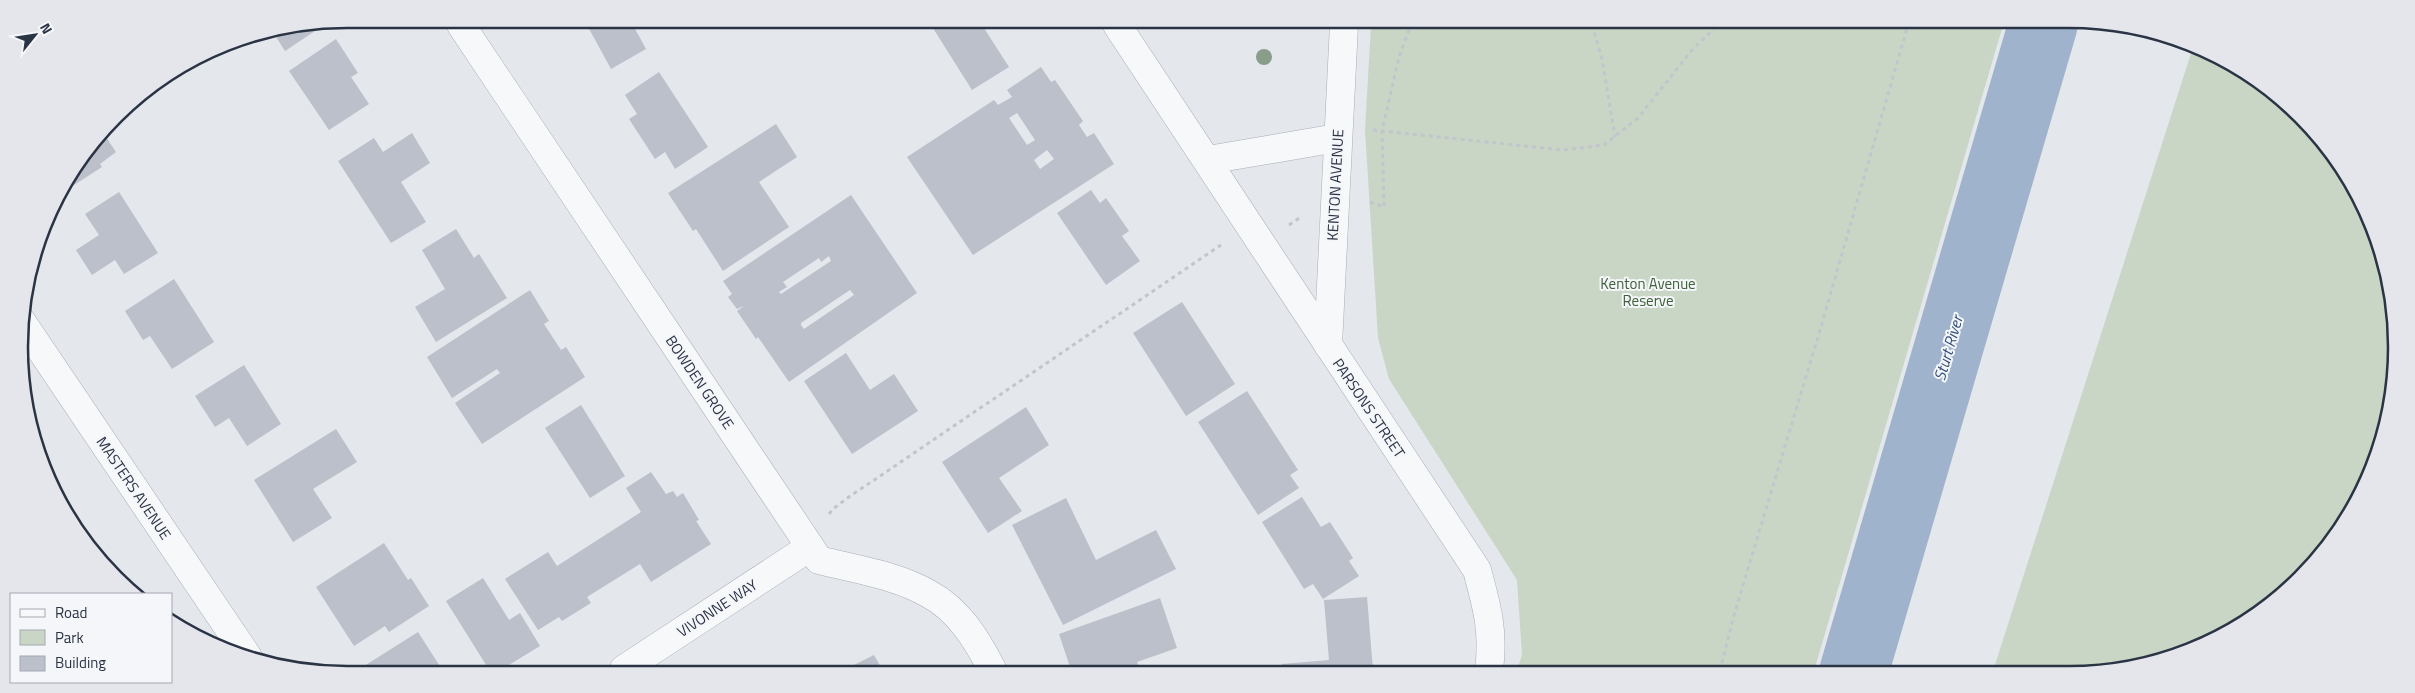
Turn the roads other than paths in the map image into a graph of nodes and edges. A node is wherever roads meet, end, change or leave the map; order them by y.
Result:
1 (464, 28) edge
2 (1119, 28) edge
3 (1344, 28) edge
4 (1337, 132) junction
5 (1208, 160) junction
6 (28, 331) edge
7 (1328, 345) junction
8 (810, 547) junction
9 (242, 648) edge
10 (629, 666) edge
11 (990, 666) edge
12 (1490, 666) edge

1 - 8 street, BOWDEN GROVE
2 - 5 street, PARSONS STREET
3 - 4 street, KENTON AVENUE
4 - 5 street
4 - 7 street, KENTON AVENUE
5 - 7 street, PARSONS STREET
6 - 9 street, MASTERS AVENUE
7 - 12 street, PARSONS STREET
8 - 10 street, VIVONNE WAY
8 - 11 street, BOWDEN GROVE

